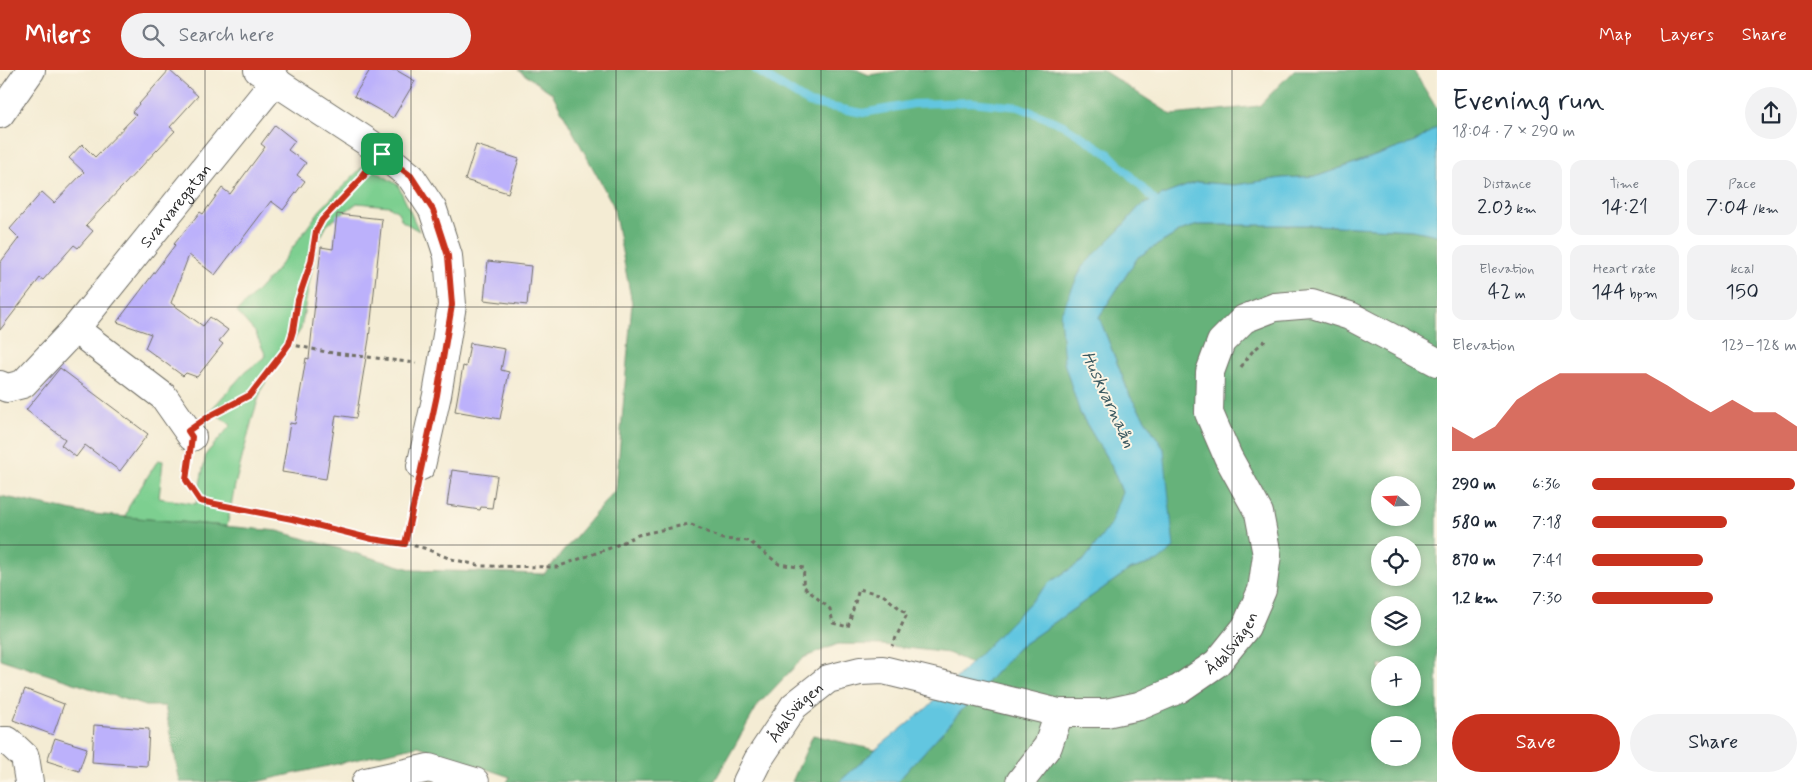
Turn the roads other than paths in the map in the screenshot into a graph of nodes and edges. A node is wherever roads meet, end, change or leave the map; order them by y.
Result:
1 (31, 70) edge
2 (267, 75) edge
3 (4, 102) edge
4 (75, 329) junction
5 (1437, 362) edge
6 (0, 385) edge
7 (190, 434) road end
8 (421, 466) road end
9 (1059, 713) junction
10 (0, 741) edge
11 (1038, 759) junction
12 (29, 782) edge
13 (366, 782) edge
14 (474, 782) edge
15 (747, 782) edge
16 (999, 782) edge
17 (1020, 782) edge

1 - 3 street
2 - 4 street, Svarvaregatan
2 - 8 street, Svarvaregatan
4 - 6 street, Svarvaregatan
4 - 7 street
5 - 9 street, Ådalsvägen
9 - 11 street
9 - 15 street, Ådalsvägen
10 - 12 street
11 - 16 street
11 - 17 street
13 - 14 street

